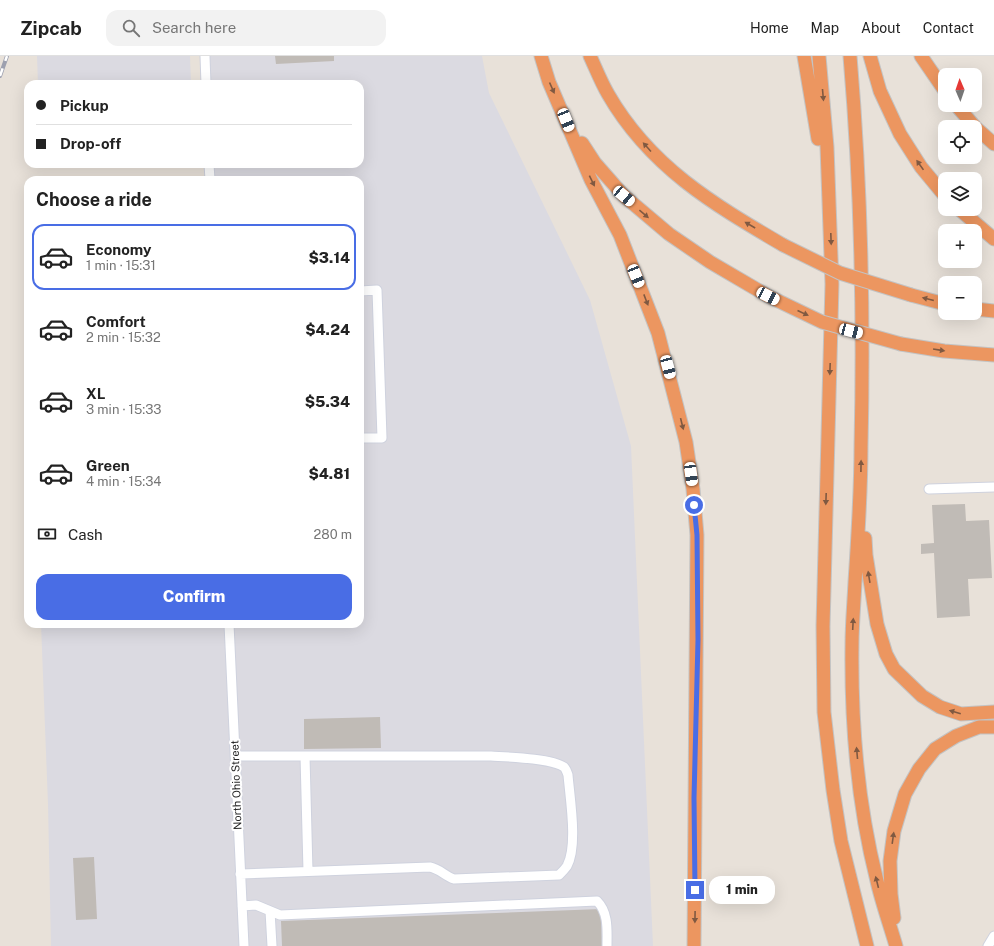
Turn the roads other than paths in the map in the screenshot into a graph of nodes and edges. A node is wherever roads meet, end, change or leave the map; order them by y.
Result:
1 (205, 56) edge
2 (541, 56) edge
3 (590, 56) edge
4 (804, 56) edge
5 (820, 56) edge
6 (850, 56) edge
7 (870, 56) edge
8 (921, 56) edge
9 (206, 80) edge
10 (938, 81) edge
11 (962, 112) edge
12 (566, 120) junction
13 (968, 120) edge
14 (982, 134) edge
15 (994, 144) edge
16 (938, 188) edge
17 (967, 216) edge
18 (830, 220) junction
19 (991, 237) edge
20 (364, 291) edge
21 (938, 302) edge
22 (991, 355) edge
23 (364, 438) edge
24 (861, 487) junction
25 (994, 487) edge
26 (929, 489) dead end
27 (229, 628) edge
28 (994, 712) edge
29 (994, 727) edge
30 (235, 756) junction
31 (305, 756) junction
32 (308, 871) junction
33 (240, 874) junction
34 (242, 906) junction
35 (270, 911) junction
36 (994, 936) edge
37 (244, 946) edge
38 (272, 946) edge
39 (607, 946) edge
40 (694, 946) edge
41 (867, 946) edge
42 (897, 946) edge
43 (988, 946) edge

1 - 9 street
2 -> 12 highway
21 -> 3 highway, bridge
4 - 18 highway
5 -> 18 highway
24 -> 6 highway
16 -> 7 highway
8 - 10 highway
11 - 13 highway
12 -> 22 highway, bridge
12 -> 40 highway
14 - 15 highway
17 - 19 highway
18 -> 41 highway
20 - 23 street
28 -> 24 highway
42 -> 24 highway
25 - 26 street
27 - 30 street, North Ohio Street
42 -> 29 highway
30 - 31 street
30 - 33 street, North Ohio Street
31 - 32 street
31 - 32 street
32 - 33 street
33 - 34 street, North Ohio Street
34 - 35 street
34 - 37 street, North Ohio Street
35 - 38 street
35 - 39 street
36 - 43 street

